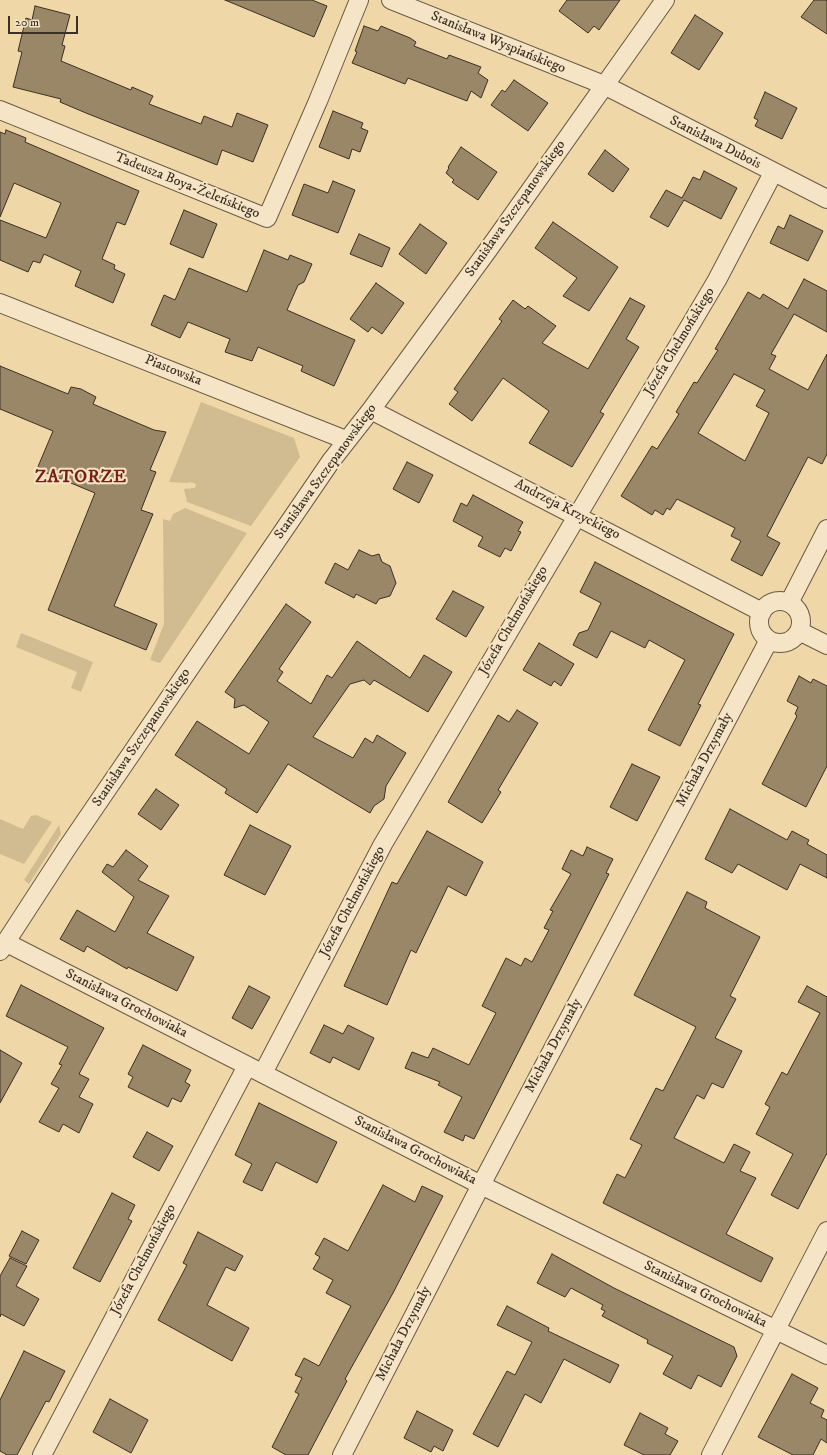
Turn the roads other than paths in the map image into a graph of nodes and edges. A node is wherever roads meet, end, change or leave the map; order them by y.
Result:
1 (359, 0) edge
2 (391, 0) edge
3 (665, 0) edge
4 (604, 85) junction
5 (0, 110) edge
6 (773, 173) junction
7 (827, 199) edge
8 (0, 303) edge
9 (371, 410) junction
10 (346, 440) junction
11 (577, 515) junction
12 (827, 530) edge
13 (789, 603) junction
14 (762, 612) junction
15 (799, 631) junction
16 (769, 640) junction
17 (827, 645) edge
18 (2, 947) edge
19 (255, 1070) junction
20 (481, 1185) junction
21 (827, 1231) edge
22 (776, 1330) junction
23 (827, 1355) edge
24 (42, 1455) edge
25 (342, 1455) edge
26 (711, 1455) edge

1 - 5 street, Tadeusza Boya-Żeleńskiego
2 - 4 street, Stanisława Wyspiańskiego
3 - 4 street, Stanisława Szczepanowskiego
4 - 6 street, Stanisława Dubois
4 - 9 street, Stanisława Szczepanowskiego
6 - 7 street, Stanisława Dubois
6 - 11 street, Józefa Chełmońskiego
8 - 10 street, Piastowska
9 - 10 street, Stanisława Szczepanowskiego
9 - 11 street, Andrzeja Krzyckiego
10 - 18 street, Stanisława Szczepanowskiego
11 - 14 street, Andrzeja Krzyckiego
11 - 19 street, Józefa Chełmońskiego
12 - 13 street
13 - 14 street
13 - 15 street
14 - 16 street
15 - 16 street
15 - 17 street
16 - 20 street, Michała Drzymały
18 - 19 street, Stanisława Grochowiaka
19 - 20 street, Stanisława Grochowiaka
19 - 24 street, Józefa Chełmońskiego
20 - 22 street, Stanisława Grochowiaka
20 - 25 street, Michała Drzymały
21 - 22 street
22 - 23 street, Stanisława Grochowiaka
22 - 26 street

